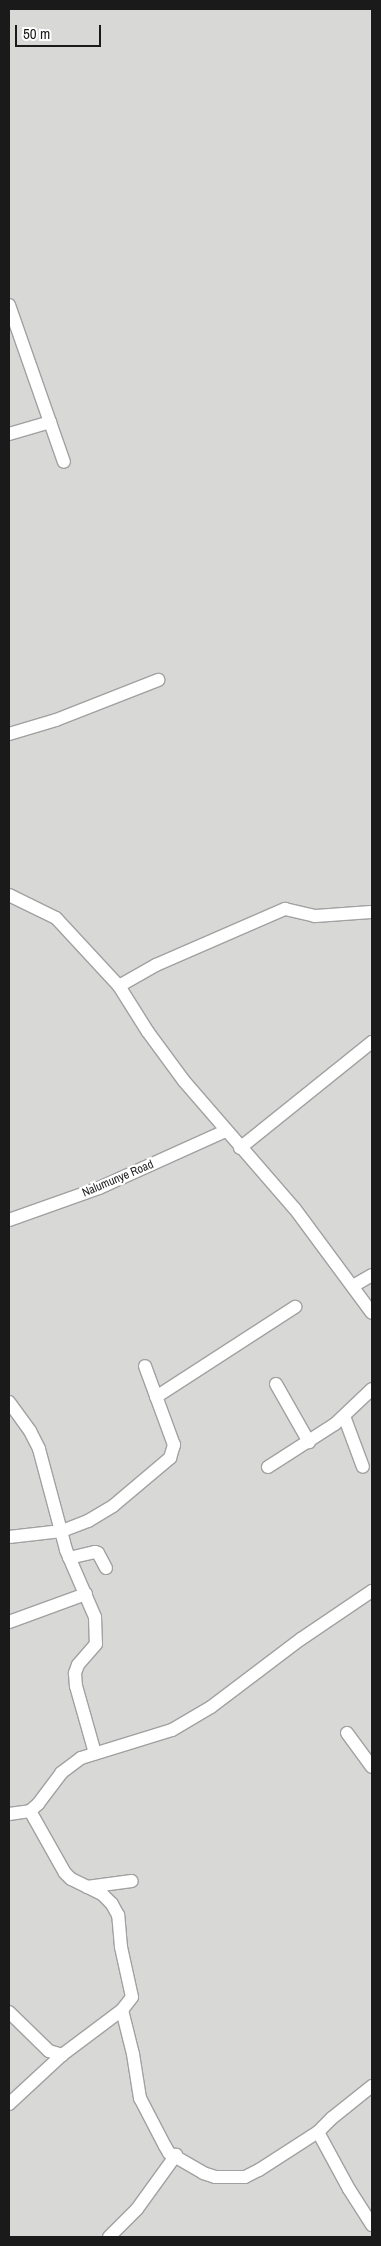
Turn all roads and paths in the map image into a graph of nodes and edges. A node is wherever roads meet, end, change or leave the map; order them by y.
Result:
1 (9, 305) edge
2 (50, 422) junction
3 (9, 434) edge
4 (64, 462) dead end
5 (158, 680) dead end
6 (9, 734) edge
7 (9, 895) edge
8 (372, 912) edge
9 (119, 986) junction
10 (372, 1042) edge
11 (226, 1131) junction
12 (240, 1148) junction
13 (9, 1220) edge
14 (372, 1275) edge
15 (353, 1286) junction
16 (295, 1307) dead end
17 (372, 1313) edge
18 (145, 1366) dead end
19 (276, 1384) dead end
20 (372, 1389) edge
21 (156, 1397) junction
22 (9, 1402) edge
23 (344, 1416) junction
24 (309, 1442) junction
25 (268, 1467) dead end
26 (363, 1467) dead end
27 (62, 1531) junction
28 (9, 1538) edge
29 (69, 1558) junction
30 (106, 1568) dead end
31 (372, 1591) edge
32 (86, 1594) junction
33 (9, 1622) edge
34 (347, 1733) dead end
35 (95, 1753) junction
36 (372, 1767) edge
37 (30, 1811) junction
38 (9, 1814) edge
39 (132, 1881) dead end
40 (87, 1887) junction
41 (122, 2010) junction
42 (9, 2012) edge
43 (62, 2055) junction
44 (372, 2086) edge
45 (9, 2104) edge
46 (318, 2132) junction
47 (176, 2155) junction
48 (372, 2225) edge
49 (109, 2237) edge

1 - 2 street
2 - 3 street
2 - 4 street
5 - 6 street
7 - 9 street
8 - 9 street
9 - 11 street
10 - 12 street
11 - 12 street
11 - 13 street, Nalumunye Road
12 - 15 street
14 - 15 street
15 - 17 street
16 - 21 street
18 - 21 street
19 - 24 street
20 - 23 street
21 - 27 street
22 - 27 street
23 - 24 street
23 - 26 street
24 - 25 street
27 - 28 street
27 - 29 street
29 - 30 street
29 - 32 street
31 - 35 street
32 - 33 street
32 - 35 street
34 - 36 street
35 - 37 street
37 - 38 street
37 - 40 street
39 - 40 street
40 - 41 street
41 - 43 street
41 - 47 street
42 - 43 street
43 - 45 street
44 - 46 street
46 - 47 street
46 - 48 street
47 - 49 street

